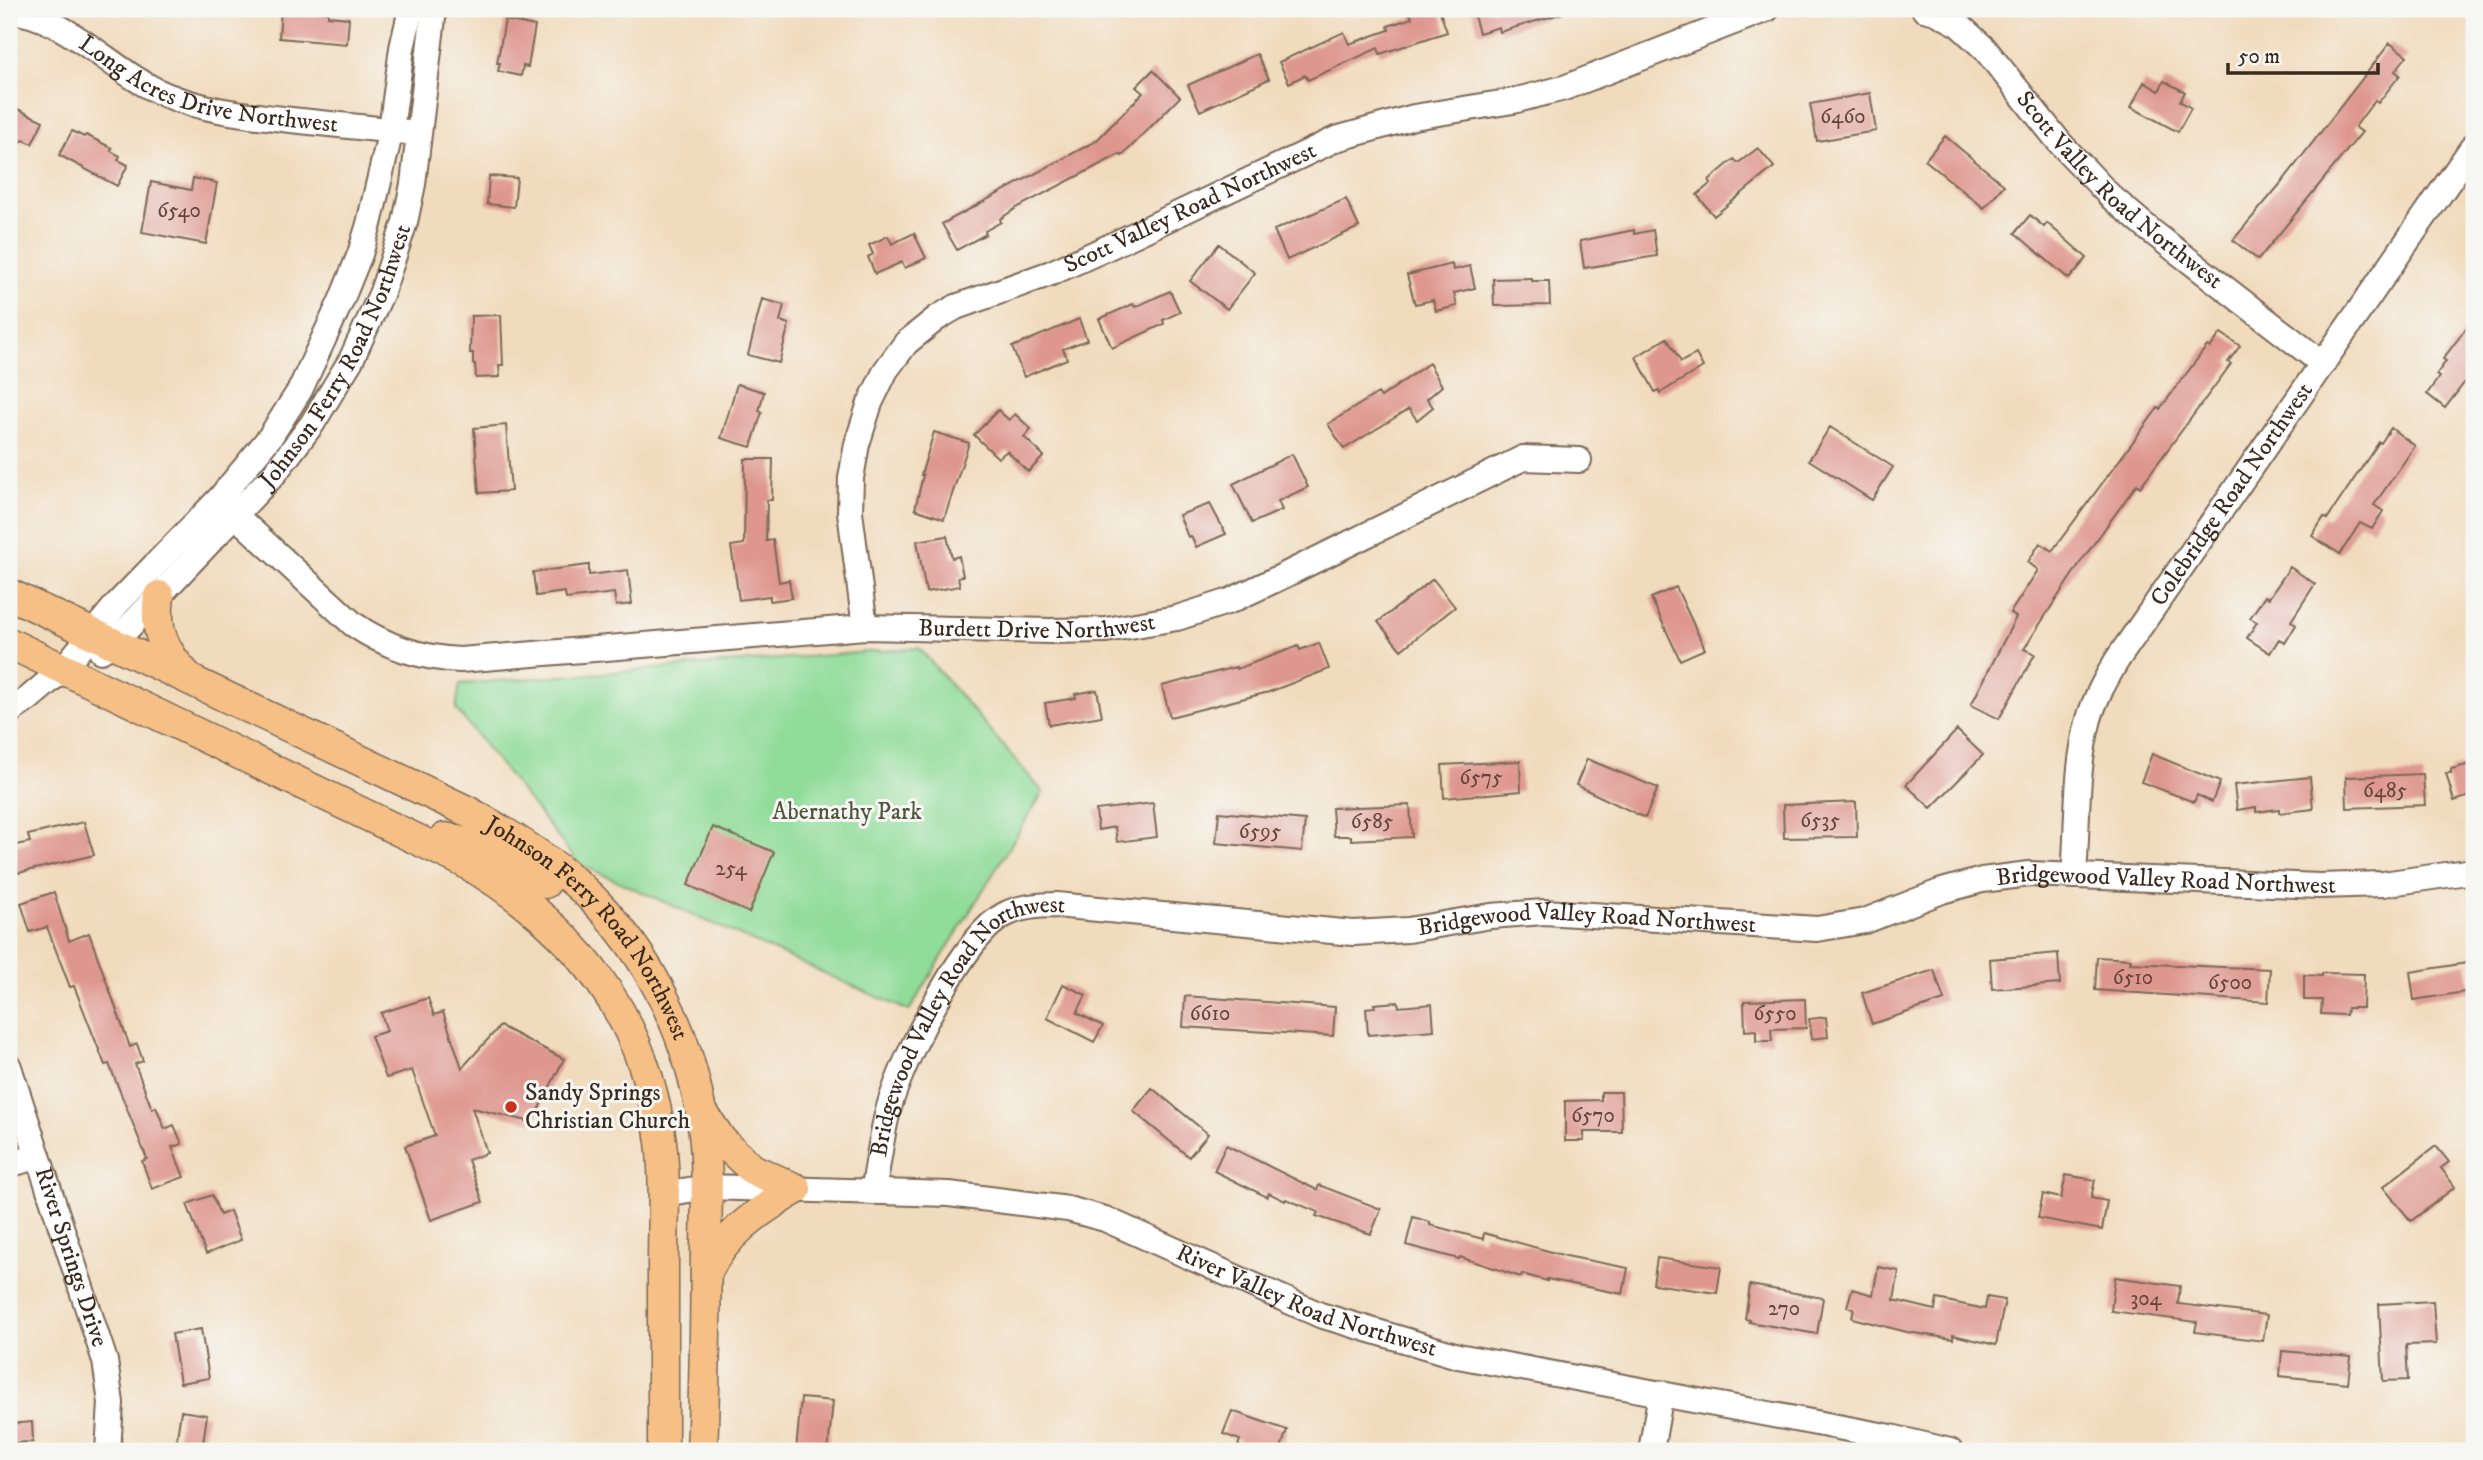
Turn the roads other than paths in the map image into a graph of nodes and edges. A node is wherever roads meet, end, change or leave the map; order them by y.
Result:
1 (411, 9) edge
2 (435, 9) edge
3 (1767, 9) edge
4 (1924, 9) edge
5 (9, 11) edge
6 (391, 130) junction
7 (418, 133) junction
8 (2474, 145) edge
9 (2323, 364) junction
10 (1579, 460) dead end
11 (236, 516) junction
12 (9, 594) edge
13 (159, 596) junction
14 (865, 627) junction
15 (102, 639) junction
16 (9, 643) edge
17 (62, 670) junction
18 (194, 682) junction
19 (9, 712) edge
20 (403, 832) junction
21 (2474, 871) edge
22 (2074, 876) junction
23 (9, 1067) edge
24 (700, 1108) junction
25 (38, 1156) junction
26 (9, 1165) edge
27 (707, 1187) junction
28 (796, 1189) junction
29 (873, 1192) junction
30 (664, 1194) junction
31 (706, 1275) junction
32 (1661, 1394) junction
33 (108, 1451) edge
34 (663, 1451) edge
35 (702, 1451) edge
36 (1651, 1451) edge
37 (1950, 1451) edge

1 - 6 street, Johnson Ferry Road Northwest
2 - 7 street, Johnson Ferry Road Northwest
3 - 14 street, Scott Valley Road Northwest
4 - 9 street, Scott Valley Road Northwest
5 - 6 street, Long Acres Drive Northwest
6 - 7 street, Long Acres Drive Northwest
6 - 15 street, Johnson Ferry Road Northwest
7 - 11 street, Johnson Ferry Road Northwest
8 - 9 street, Colebridge Road Northwest
9 - 22 street, Colebridge Road Northwest
10 - 14 street, Burdett Drive Northwest
11 - 13 street, Johnson Ferry Road Northwest
11 - 14 street, Burdett Drive Northwest
12 - 15 main road
13 - 15 street, Johnson Ferry Road Northwest
13 - 18 main road
15 - 17 street, Johnson Ferry Road Northwest
15 - 18 main road, Johnson Ferry Road Northwest
16 - 17 main road
17 - 19 street
17 - 20 main road, Johnson Ferry Road Northwest
18 - 24 main road, Johnson Ferry Road Northwest
20 - 27 main road
20 - 30 main road, Johnson Ferry Road Northwest
21 - 22 street, Bridgewood Valley Road Northwest
22 - 29 street, Bridgewood Valley Road Northwest
23 - 25 street, River Springs Drive
24 - 27 main road, Johnson Ferry Road Northwest
24 - 28 main road
25 - 26 street
25 - 33 street, River Springs Drive
27 - 28 street, River Valley Road Northwest
27 - 30 street, River Valley Road Northwest
27 - 31 main road, Johnson Ferry Road Northwest
28 - 29 street, River Valley Road Northwest
28 - 31 main road
29 - 32 street, River Valley Road Northwest
30 - 34 main road, Johnson Ferry Road Northwest
31 - 35 main road, Johnson Ferry Road Northwest
32 - 36 street
32 - 37 street, River Valley Road Northwest

